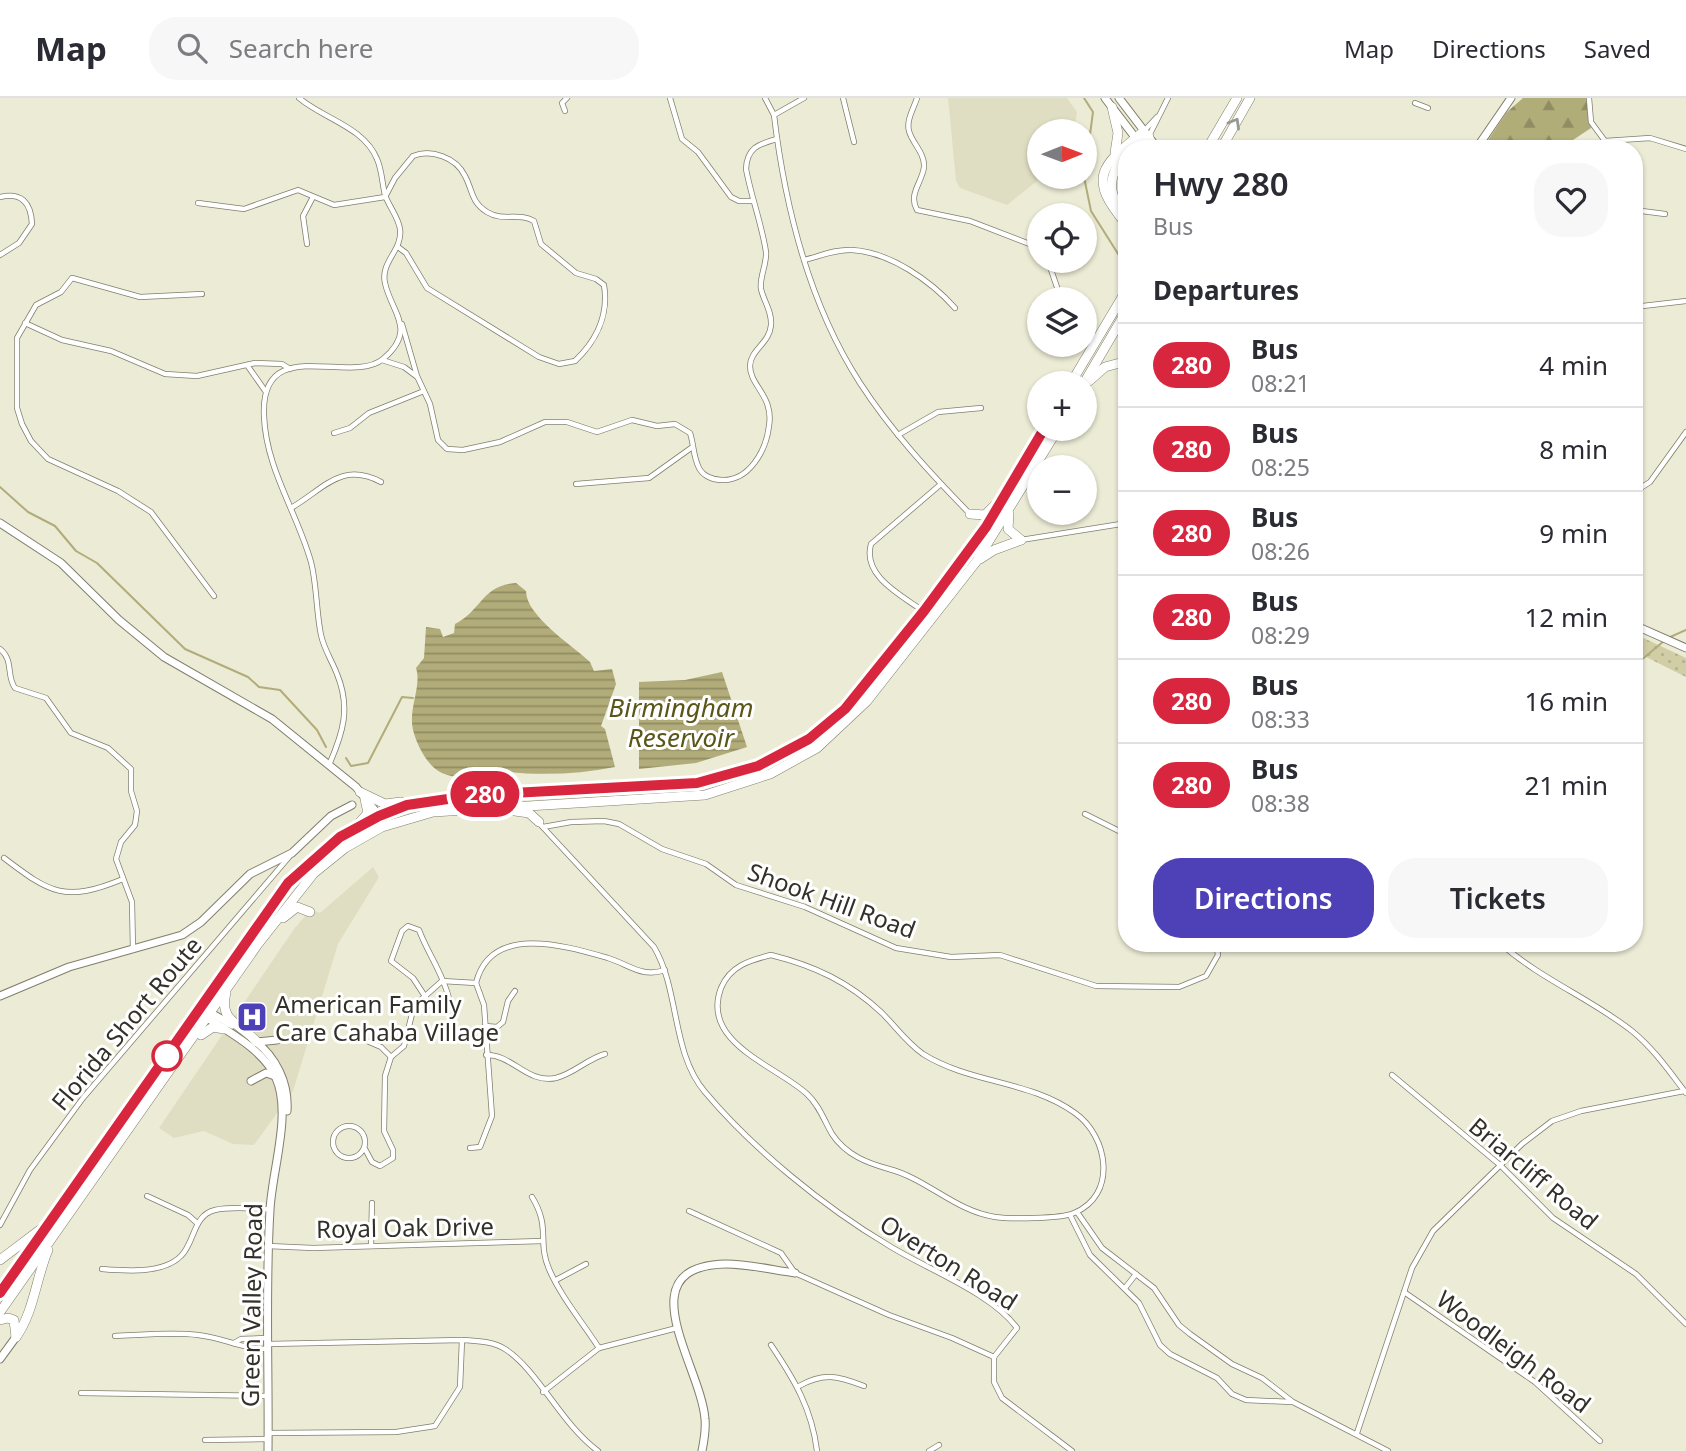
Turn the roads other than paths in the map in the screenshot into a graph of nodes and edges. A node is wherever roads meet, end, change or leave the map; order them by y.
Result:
1 (299, 98) edge
2 (567, 98) edge
3 (670, 98) edge
4 (765, 98) edge
5 (804, 98) edge
6 (843, 98) edge
7 (917, 98) edge
8 (1105, 98) edge
9 (1119, 98) edge
10 (1168, 98) edge
11 (1250, 98) edge
12 (1511, 98) edge
13 (1589, 98) edge
14 (1236, 99) edge
15 (1415, 103) dead end
16 (1112, 107) junction
17 (1429, 108) dead end
18 (565, 111) dead end
19 (774, 115) junction
20 (1227, 116) junction
21 (1146, 134) junction
22 (777, 139) junction
23 (1120, 140) edge
24 (1135, 140) edge
25 (1142, 140) edge
26 (1151, 140) edge
27 (1207, 140) edge
28 (1213, 140) edge
29 (1226, 140) edge
30 (1482, 140) edge
31 (1604, 140) edge
32 (1620, 140) edge
33 (854, 142) dead end
34 (1686, 149) edge
35 (1118, 160) edge
36 (0, 197) edge
37 (313, 197) junction
38 (386, 197) junction
39 (752, 201) junction
40 (198, 203) dead end
41 (1115, 207) junction
42 (1118, 208) edge
43 (1643, 211) edge
44 (1118, 212) edge
45 (1665, 214) dead end
46 (1027, 243) edge
47 (307, 244) dead end
48 (398, 247) junction
49 (0, 255) edge
50 (804, 260) junction
51 (202, 293) dead end
52 (1686, 301) edge
53 (1118, 304) edge
54 (1643, 306) edge
55 (955, 308) dead end
56 (25, 323) junction
57 (402, 324) junction
58 (1118, 328) edge
59 (382, 360) junction
60 (1118, 363) edge
61 (247, 365) junction
62 (290, 369) junction
63 (1078, 371) edge
64 (1092, 371) edge
65 (1097, 373) edge
66 (417, 376) junction
67 (425, 391) junction
68 (266, 393) junction
69 (981, 408) dead end
70 (1686, 432) edge
71 (334, 433) dead end
72 (898, 435) junction
73 (1036, 441) edge
74 (1036, 441) edge
75 (1051, 441) edge
76 (691, 449) junction
77 (381, 482) dead end
78 (576, 484) dead end
79 (941, 484) junction
80 (1643, 486) edge
81 (1009, 488) junction
82 (291, 508) junction
83 (1009, 512) junction
84 (970, 514) junction
85 (0, 523) edge
86 (1118, 524) edge
87 (995, 532) junction
88 (1021, 540) junction
89 (973, 545) junction
90 (976, 562) junction
91 (214, 596) dead end
92 (924, 611) junction
93 (1643, 629) edge
94 (1686, 648) edge
95 (0, 649) edge
96 (329, 765) junction
97 (697, 783) junction
98 (475, 795) junction
99 (363, 796) junction
100 (552, 801) junction
101 (352, 805) dead end
102 (531, 805) junction
103 (457, 810) junction
104 (1085, 814) dead end
105 (379, 816) junction
106 (541, 824) junction
107 (382, 827) junction
108 (354, 829) junction
109 (1118, 830) edge
110 (292, 853) junction
111 (4, 858) dead end
112 (123, 879) junction
113 (306, 882) junction
114 (271, 926) junction
115 (133, 950) junction
116 (1218, 952) edge
117 (1511, 952) edge
118 (665, 970) junction
119 (442, 981) junction
120 (476, 983) junction
121 (229, 985) junction
122 (515, 991) dead end
123 (425, 995) junction
124 (0, 996) edge
125 (205, 1013) junction
126 (485, 1026) junction
127 (224, 1029) junction
128 (277, 1040) dead end
129 (367, 1041) dead end
130 (257, 1042) junction
131 (183, 1052) junction
132 (605, 1054) dead end
133 (486, 1055) junction
134 (391, 1056) junction
135 (1392, 1075) dead end
136 (276, 1076) junction
137 (251, 1081) dead end
138 (1685, 1092) edge
139 (470, 1147) dead end
140 (365, 1149) junction
141 (275, 1159) junction
142 (1500, 1166) junction
143 (147, 1196) dead end
144 (532, 1197) dead end
145 (372, 1202) dead end
146 (270, 1209) junction
147 (688, 1211) dead end
148 (1077, 1212) junction
149 (1070, 1214) junction
150 (50, 1221) junction
151 (197, 1223) junction
152 (0, 1225) edge
153 (58, 1229) junction
154 (543, 1241) junction
155 (268, 1246) junction
156 (371, 1246) junction
157 (0, 1260) edge
158 (586, 1264) dead end
159 (102, 1269) dead end
160 (795, 1273) junction
161 (1136, 1275) junction
162 (556, 1280) junction
163 (1125, 1287) junction
164 (1404, 1292) junction
165 (0, 1293) edge
166 (0, 1312) edge
167 (0, 1320) edge
168 (1686, 1324) edge
169 (678, 1328) junction
170 (115, 1336) dead end
171 (16, 1337) junction
172 (462, 1340) junction
173 (234, 1343) junction
174 (268, 1343) junction
175 (771, 1345) dead end
176 (599, 1348) junction
177 (994, 1357) junction
178 (0, 1359) edge
179 (864, 1385) dead end
180 (799, 1386) junction
181 (543, 1392) junction
182 (81, 1393) dead end
183 (268, 1396) junction
184 (1293, 1402) junction
185 (1357, 1433) junction
186 (268, 1436) junction
187 (205, 1440) dead end
188 (1600, 1441) dead end
189 (939, 1445) dead end
190 (595, 1450) edge
191 (268, 1451) edge
192 (702, 1451) edge
193 (817, 1451) edge
194 (929, 1451) edge
195 (1071, 1451) edge
196 (1388, 1451) edge

1 - 38 street
2 - 18 street
3 - 39 street
4 - 19 street
5 - 19 street
6 - 33 street
7 - 46 street
8 - 16 street
9 - 21 street
10 - 21 street
29 -> 11 highway
12 - 30 street
13 - 31 street
14 - 20 highway
15 - 17 street
16 - 23 highway
16 - 24 street
19 - 22 street
20 - 27 highway
20 - 28 highway
21 - 25 highway
21 - 26 street
22 - 39 street
22 - 50 street
32 - 34 street
35 - 41 highway
36 - 49 street
37 - 38 street
37 - 40 street
37 - 47 street
38 - 48 street
38 - 48 street
39 - 76 street
41 - 42 highway
41 - 44 highway
43 - 45 street
48 - 57 street
50 - 55 street
50 - 72 street
51 - 56 street
52 - 54 street
53 - 63 highway
56 - 61 street
56 - 91 street
57 - 59 street
57 - 66 street
58 - 64 highway
59 - 62 street
59 - 66 street
60 - 65 highway
61 - 62 street
61 - 68 street
62 - 68 street
66 - 67 street
67 - 71 street
67 - 76 street
68 - 82 street
69 - 72 street
70 - 80 street
72 - 79 street
73 - 81 highway
74 - 87 highway
75 - 83 highway
76 - 78 street
77 - 82 street
79 - 84 street
79 - 92 street
81 - 84 highway
81 - 89 highway
82 - 96 street
83 - 87 highway
83 - 88 highway
84 - 89 highway
85 - 96 street
86 - 88 street
87 - 88 street
87 - 90 highway
88 - 90 highway
89 - 92 highway
90 - 100 highway
92 - 97 highway
93 - 94 street
95 - 112 street
96 - 99 street
97 - 98 highway
97 - 100 highway
98 - 99 highway
98 - 105 highway
99 - 105 street
99 - 108 highway
100 - 102 highway
100 - 106 highway
101 - 110 street
102 - 103 highway
102 - 106 street, Overton Road
103 - 106 highway
103 - 107 highway
104 - 109 street
105 - 107 street
105 - 108 highway
106 - 116 street, Shook Hill Road
106 - 118 street, Overton Road
107 - 113 highway
108 - 125 highway
110 - 115 street
110 - 152 street, Florida Short Route
111 - 112 street
112 - 115 street
113 - 114 highway
113 - 114 highway
114 - 121 highway
115 - 124 street
117 - 138 street
118 - 120 street
118 - 177 street, Overton Road
119 - 120 street
119 - 123 street
119 - 123 street
119 - 123 street
120 - 126 street
121 - 125 highway
121 - 130 highway
122 - 126 street
123 - 134 street
125 - 127 street
125 - 130 street, Green Valley Road
125 - 131 highway
125 - 150 highway
126 - 133 street
127 - 131 highway
127 - 136 street
128 - 130 street
129 - 134 street
130 - 141 street, Green Valley Road
131 - 153 highway
132 - 133 street
133 - 139 street
134 - 140 street
135 - 142 street, Briarcliff Road
136 - 137 street
136 - 141 street, Green Valley Road
138 - 142 street
140 - 140 street
141 - 146 street, Green Valley Road
142 - 164 street
142 - 168 street, Briarcliff Road
143 - 151 street
144 - 154 street
145 - 156 street
146 - 151 street
146 - 155 street, Green Valley Road
147 - 160 street
148 - 149 street
148 - 149 street
148 - 161 street
149 - 163 street
150 - 157 highway
150 - 165 highway
151 - 159 street
153 - 166 highway
153 - 171 highway
154 - 156 street, Royal Oak Drive
154 - 162 street
155 - 156 street, Royal Oak Drive
155 - 174 street, Green Valley Road
158 - 162 street
160 - 169 street
160 - 177 street
161 - 163 street
161 - 184 street
162 - 176 street
163 - 184 street
164 - 185 street
164 - 188 street, Woodleigh Road
167 - 171 highway
169 - 176 street
169 - 192 street
170 - 173 street
171 - 178 street
172 - 174 street
172 - 181 street
172 - 186 street
173 - 174 street
173 - 174 street
174 - 183 street, Green Valley Road
175 - 180 street
176 - 181 street
177 - 195 street
179 - 180 street
180 - 193 street
181 - 190 street
182 - 183 street
183 - 186 street, Green Valley Road
184 - 185 street
185 - 196 street
186 - 187 street
186 - 191 street, Green Valley Road
189 - 194 street

